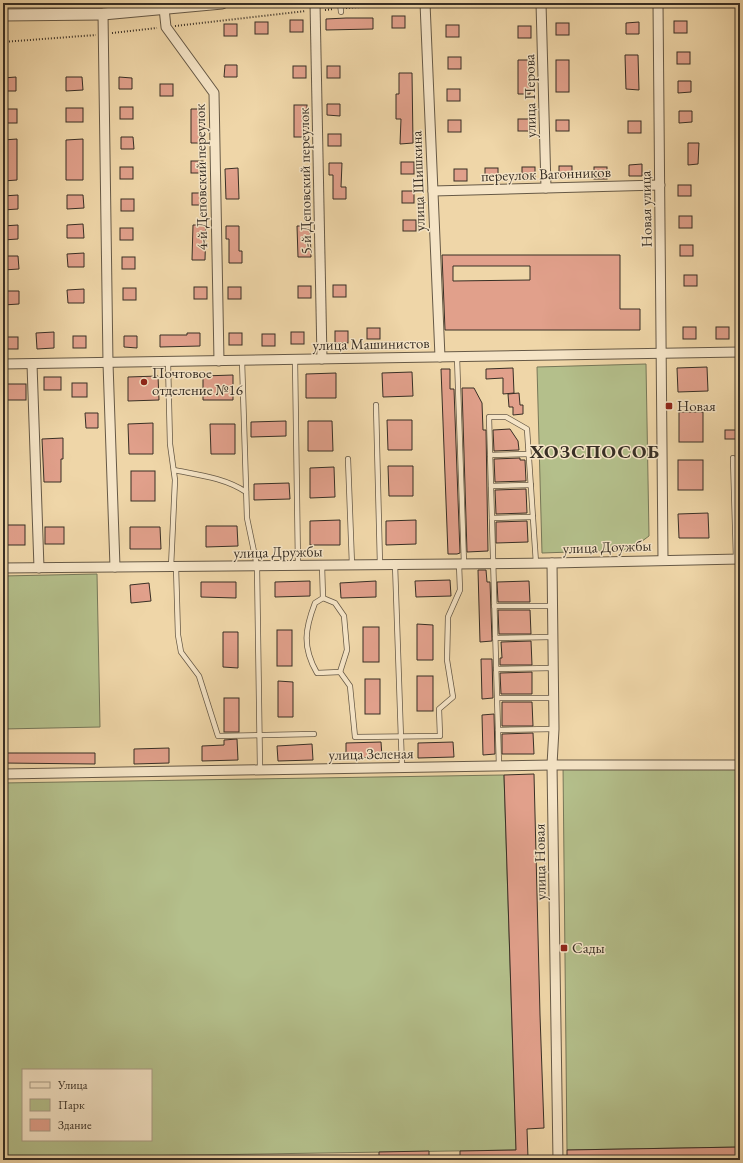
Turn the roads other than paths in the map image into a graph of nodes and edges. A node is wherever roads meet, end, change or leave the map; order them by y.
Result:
1 (222, 3) edge
2 (340, 3) edge
3 (425, 3) edge
4 (541, 3) edge
5 (658, 3) edge
6 (315, 7) edge
7 (164, 8) junction
8 (341, 10) road end
9 (103, 14) junction
10 (3, 15) edge
11 (660, 185) junction
12 (546, 188) junction
13 (433, 191) junction
14 (740, 352) edge
15 (661, 353) junction
16 (440, 357) junction
17 (457, 357) junction
18 (322, 359) junction
19 (242, 360) junction
20 (295, 360) junction
21 (219, 361) junction
22 (168, 362) junction
23 (108, 363) junction
24 (3, 364) edge
25 (32, 364) junction
26 (376, 405) dead end
27 (528, 454) junction
28 (490, 455) junction
29 (733, 458) dead end
30 (348, 459) dead end
31 (174, 470) junction
32 (491, 486) junction
33 (530, 486) junction
34 (246, 492) junction
35 (532, 517) junction
36 (492, 518) junction
37 (663, 559) junction
38 (738, 559) edge
39 (493, 563) junction
40 (536, 563) junction
41 (552, 563) junction
42 (380, 564) junction
43 (396, 564) junction
44 (462, 564) junction
45 (298, 565) junction
46 (322, 565) junction
47 (352, 565) junction
48 (257, 566) junction
49 (115, 567) junction
50 (174, 567) junction
51 (3, 568) edge
52 (39, 568) junction
53 (323, 598) junction
54 (494, 606) junction
55 (553, 606) junction
56 (553, 637) junction
57 (495, 638) junction
58 (554, 668) junction
59 (496, 669) junction
60 (340, 672) junction
61 (497, 698) junction
62 (554, 698) junction
63 (554, 729) junction
64 (498, 730) junction
65 (258, 734) junction
66 (314, 734) dead end
67 (401, 737) junction
68 (552, 765) junction
69 (740, 765) edge
70 (499, 766) junction
71 (402, 768) junction
72 (260, 769) junction
73 (3, 774) edge
74 (558, 1160) edge

1 - 7 street
2 - 8 lane
3 - 13 street, улица Шишкина
4 - 12 street, улица Перова
5 - 11 street, Новая улица
6 - 18 street, 5-й Деповский переулок
7 - 9 street
7 - 21 street, 4-й Деповский переулок
9 - 10 street
9 - 23 street
11 - 12 street, переулок Вагонников
11 - 15 street, Новая улица
12 - 13 street, переулок Вагонников
13 - 16 street, улица Шишкина
14 - 15 street, улица Машинистов
15 - 17 street, улица Машинистов
15 - 37 street, Новая улица
16 - 17 street, улица Машинистов
16 - 18 street, улица Машинистов
17 - 44 lane
18 - 20 street, улица Машинистов
19 - 20 street, улица Машинистов
19 - 21 street, улица Машинистов
19 - 34 lane
20 - 45 lane
21 - 22 street, улица Машинистов
22 - 23 street, улица Машинистов
22 - 31 lane
23 - 25 street, улица Машинистов
23 - 49 street
24 - 25 street, улица Машинистов
25 - 52 street
26 - 42 lane
27 - 28 lane
27 - 28 lane
27 - 33 lane
28 - 32 lane
29 - 38 lane
30 - 47 lane
31 - 34 lane
31 - 50 lane
32 - 33 lane
32 - 36 lane
33 - 35 lane
34 - 48 lane
35 - 36 lane
35 - 40 lane
36 - 39 lane
37 - 38 street
37 - 41 street, улица Доужбы
39 - 40 street, улица Дружбы
39 - 44 street, улица Дружбы
39 - 54 lane
40 - 41 street, улица Дружбы
41 - 55 street, улица Новая
42 - 43 street, улица Дружбы
42 - 47 street, улица Дружбы
43 - 44 street, улица Дружбы
43 - 67 lane
44 - 67 lane
45 - 46 street, улица Дружбы
45 - 48 street, улица Дружбы
46 - 47 street, улица Дружбы
46 - 53 lane
48 - 50 street, улица Дружбы
48 - 65 lane
49 - 50 street, улица Дружбы
49 - 52 street, улица Дружбы
50 - 65 lane
51 - 52 street, улица Дружбы
53 - 60 lane
53 - 60 lane
54 - 55 lane
54 - 57 lane
55 - 56 street, улица Новая
56 - 57 lane
56 - 58 street, улица Новая
57 - 59 lane
58 - 59 lane
58 - 62 street, улица Новая
59 - 61 lane
60 - 67 lane
61 - 62 lane
61 - 64 lane
62 - 63 street, улица Новая
63 - 64 lane
63 - 68 street, улица Новая
64 - 70 lane
65 - 66 lane
65 - 72 lane
67 - 71 lane
68 - 69 street, улица Зеленая
68 - 70 street, улица Зеленая
68 - 74 street, улица Новая
70 - 71 street, улица Зеленая
71 - 72 street, улица Зеленая
72 - 73 street, улица Зеленая

